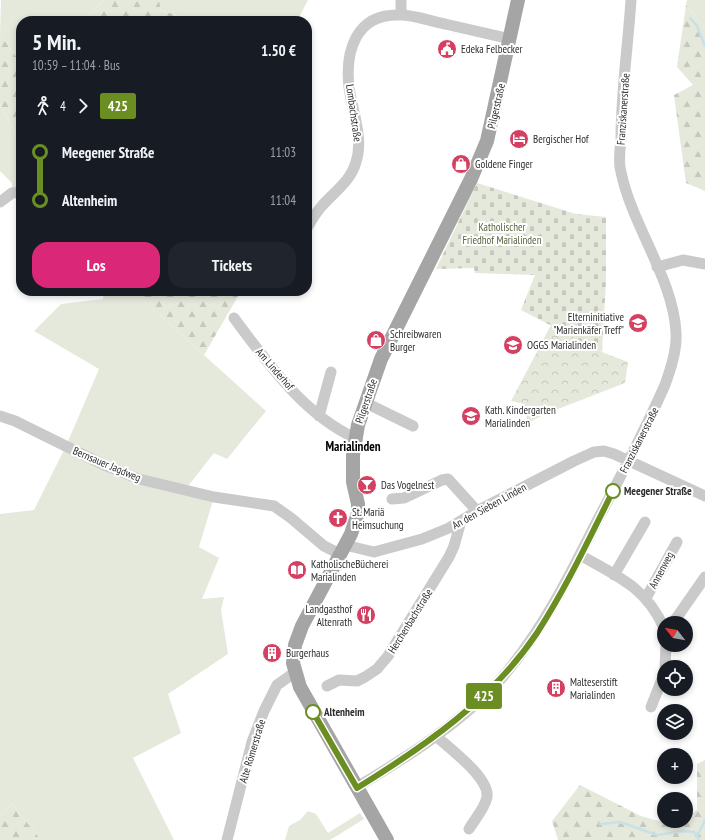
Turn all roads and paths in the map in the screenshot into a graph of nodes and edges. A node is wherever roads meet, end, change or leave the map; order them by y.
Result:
1 (401, 0) edge
2 (518, 0) edge
3 (631, 0) edge
4 (401, 15) junction
5 (510, 39) junction
6 (16, 193) edge
7 (0, 202) edge
8 (312, 220) edge
9 (705, 264) edge
10 (657, 267) junction
11 (234, 318) dead end
12 (331, 372) dead end
13 (366, 403) junction
14 (0, 416) edge
15 (319, 416) junction
16 (413, 426) dead end
17 (354, 438) junction
18 (628, 462) junction
19 (705, 496) edge
20 (392, 499) dead end
21 (477, 511) junction
22 (461, 521) junction
23 (645, 522) dead end
24 (676, 542) dead end
25 (343, 549) junction
26 (580, 556) junction
27 (614, 575) junction
28 (705, 577) edge
29 (646, 598) junction
30 (659, 616) edge
31 (678, 616) edge
32 (294, 672) junction
33 (327, 686) dead end
34 (657, 692) edge
35 (651, 707) dead end
36 (436, 736) junction
37 (357, 788) junction
38 (469, 829) dead end
39 (227, 840) edge
40 (387, 840) edge

1 - 4 street
2 - 5 main road, Pilgerstraße
3 - 10 street, Franziskanerstraße
4 - 5 street, Lombachstraße
4 - 8 street, Lombachstraße
5 - 13 main road, Pilgerstraße
6 - 7 street
9 - 10 street
10 - 18 street, Franziskanerstraße
11 - 15 street, Am Linderhof
12 - 15 street
13 - 16 street
13 - 17 main road, Pilgerstraße
14 - 25 street, Bernsauer Jagdweg
15 - 17 street, Am Linderhof
17 - 25 main road, Pilgerstraße
18 - 19 street
18 - 21 street, An den Sieben Linden
18 - 26 street, Franziskanerstraße
20 - 21 street
21 - 22 street, An den Sieben Linden
22 - 25 street, An den Sieben Linden
22 - 33 street, Herchenbachstraße
23 - 27 street
24 - 29 street, Annenweg
25 - 32 main road, Pilgerstraße
26 - 27 street
26 - 36 street, Franziskanerstraße
27 - 29 street
28 - 31 street
29 - 30 street
32 - 37 main road, Pilgerstraße
32 - 39 street, Alte Römerstraße
34 - 35 street
36 - 37 street, Franziskanerstraße
36 - 38 street
37 - 40 main road, Pilgerstraße

